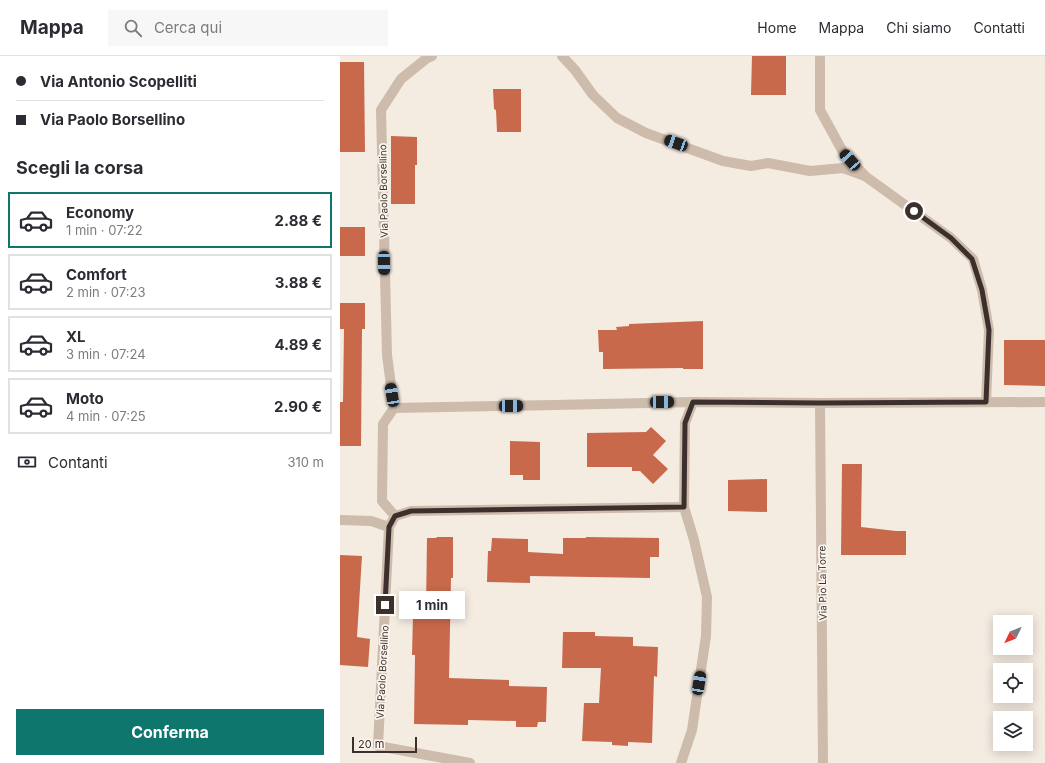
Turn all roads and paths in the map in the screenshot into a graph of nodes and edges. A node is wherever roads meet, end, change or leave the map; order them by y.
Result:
1 (432, 56) edge
2 (562, 56) edge
3 (820, 58) dead end
4 (865, 176) junction
5 (693, 402) junction
6 (986, 402) junction
7 (1045, 402) edge
8 (820, 403) junction
9 (394, 408) junction
10 (684, 507) junction
11 (395, 516) junction
12 (340, 520) edge
13 (389, 527) junction
14 (470, 763) edge
15 (681, 763) edge
16 (823, 763) edge

1 - 9 street, Via Paolo Borsellino
2 - 4 street
3 - 4 street
4 - 6 street
5 - 8 street
5 - 9 street
5 - 10 street
6 - 7 street
6 - 8 street
8 - 16 street, Via Pio La Torre
9 - 11 street
10 - 11 street
10 - 15 street
11 - 13 street, Via Paolo Borsellino
12 - 13 street
13 - 14 street, Via Paolo Borsellino

